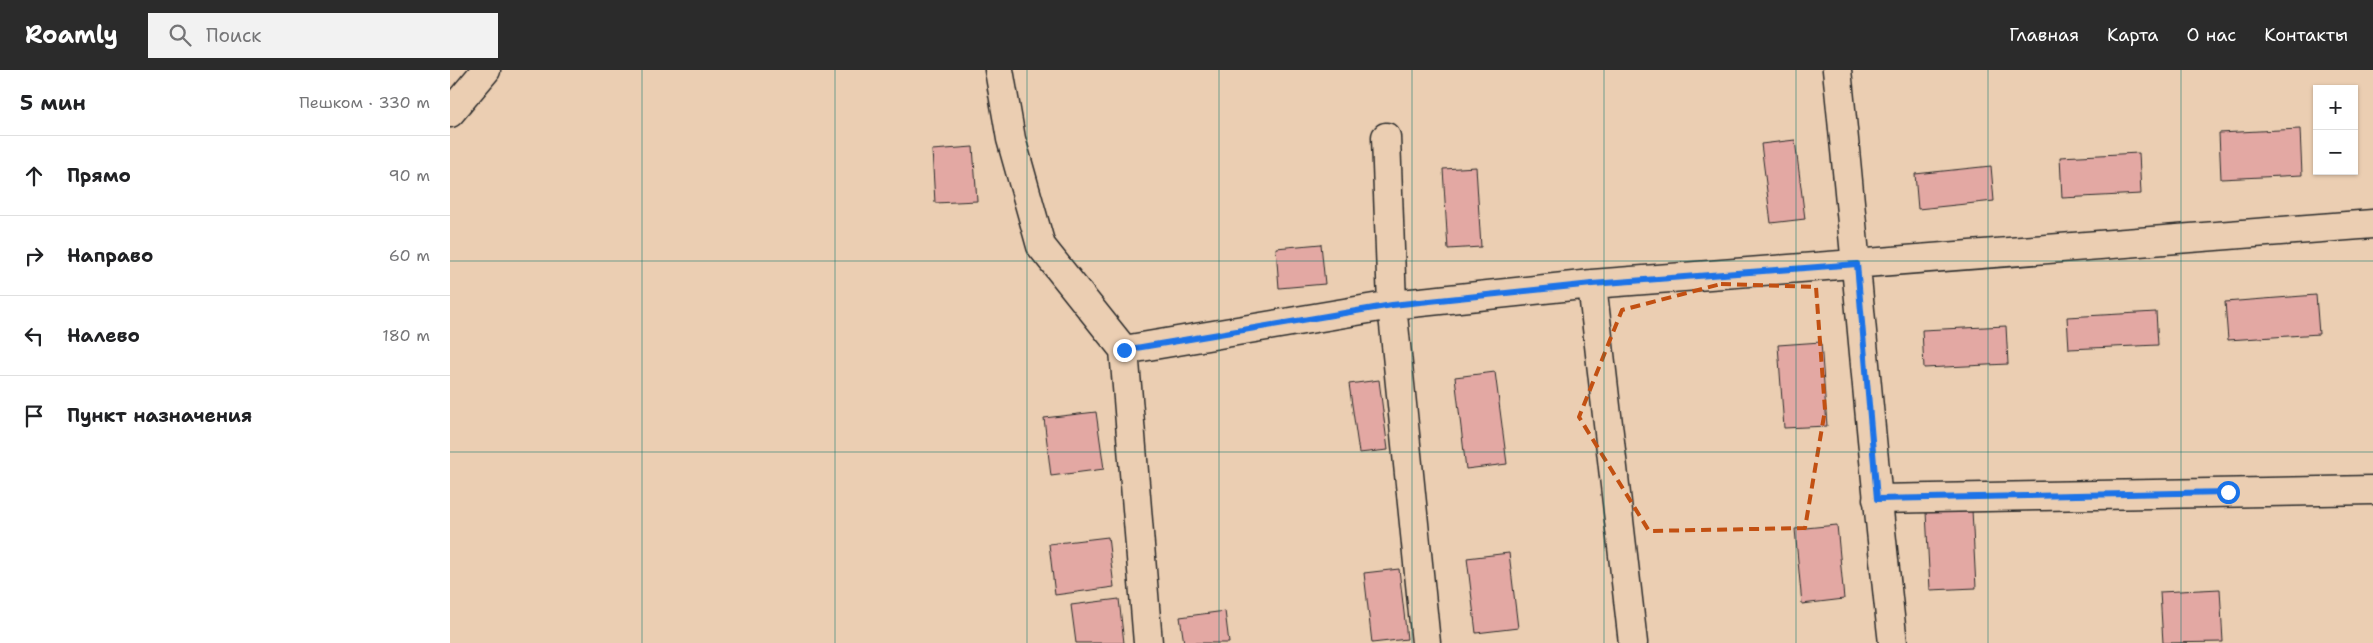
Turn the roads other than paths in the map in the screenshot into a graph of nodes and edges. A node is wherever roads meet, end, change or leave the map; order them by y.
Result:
1 (486, 70) edge
2 (999, 70) edge
3 (1837, 70) edge
4 (450, 112) edge
5 (1386, 137) dead end
6 (2373, 224) edge
7 (1857, 264) junction
8 (1592, 284) junction
9 (1392, 305) junction
10 (1124, 350) junction
11 (2373, 490) edge
12 (1877, 499) junction
13 (1148, 643) edge
14 (1426, 643) edge
15 (1633, 643) edge
16 (1893, 643) edge

1 - 4 street
2 - 10 street
3 - 7 street
5 - 9 street
6 - 7 street
7 - 8 street
7 - 12 street
8 - 9 street
8 - 15 street
9 - 10 street
9 - 14 street
10 - 13 street
11 - 12 street
12 - 16 street

